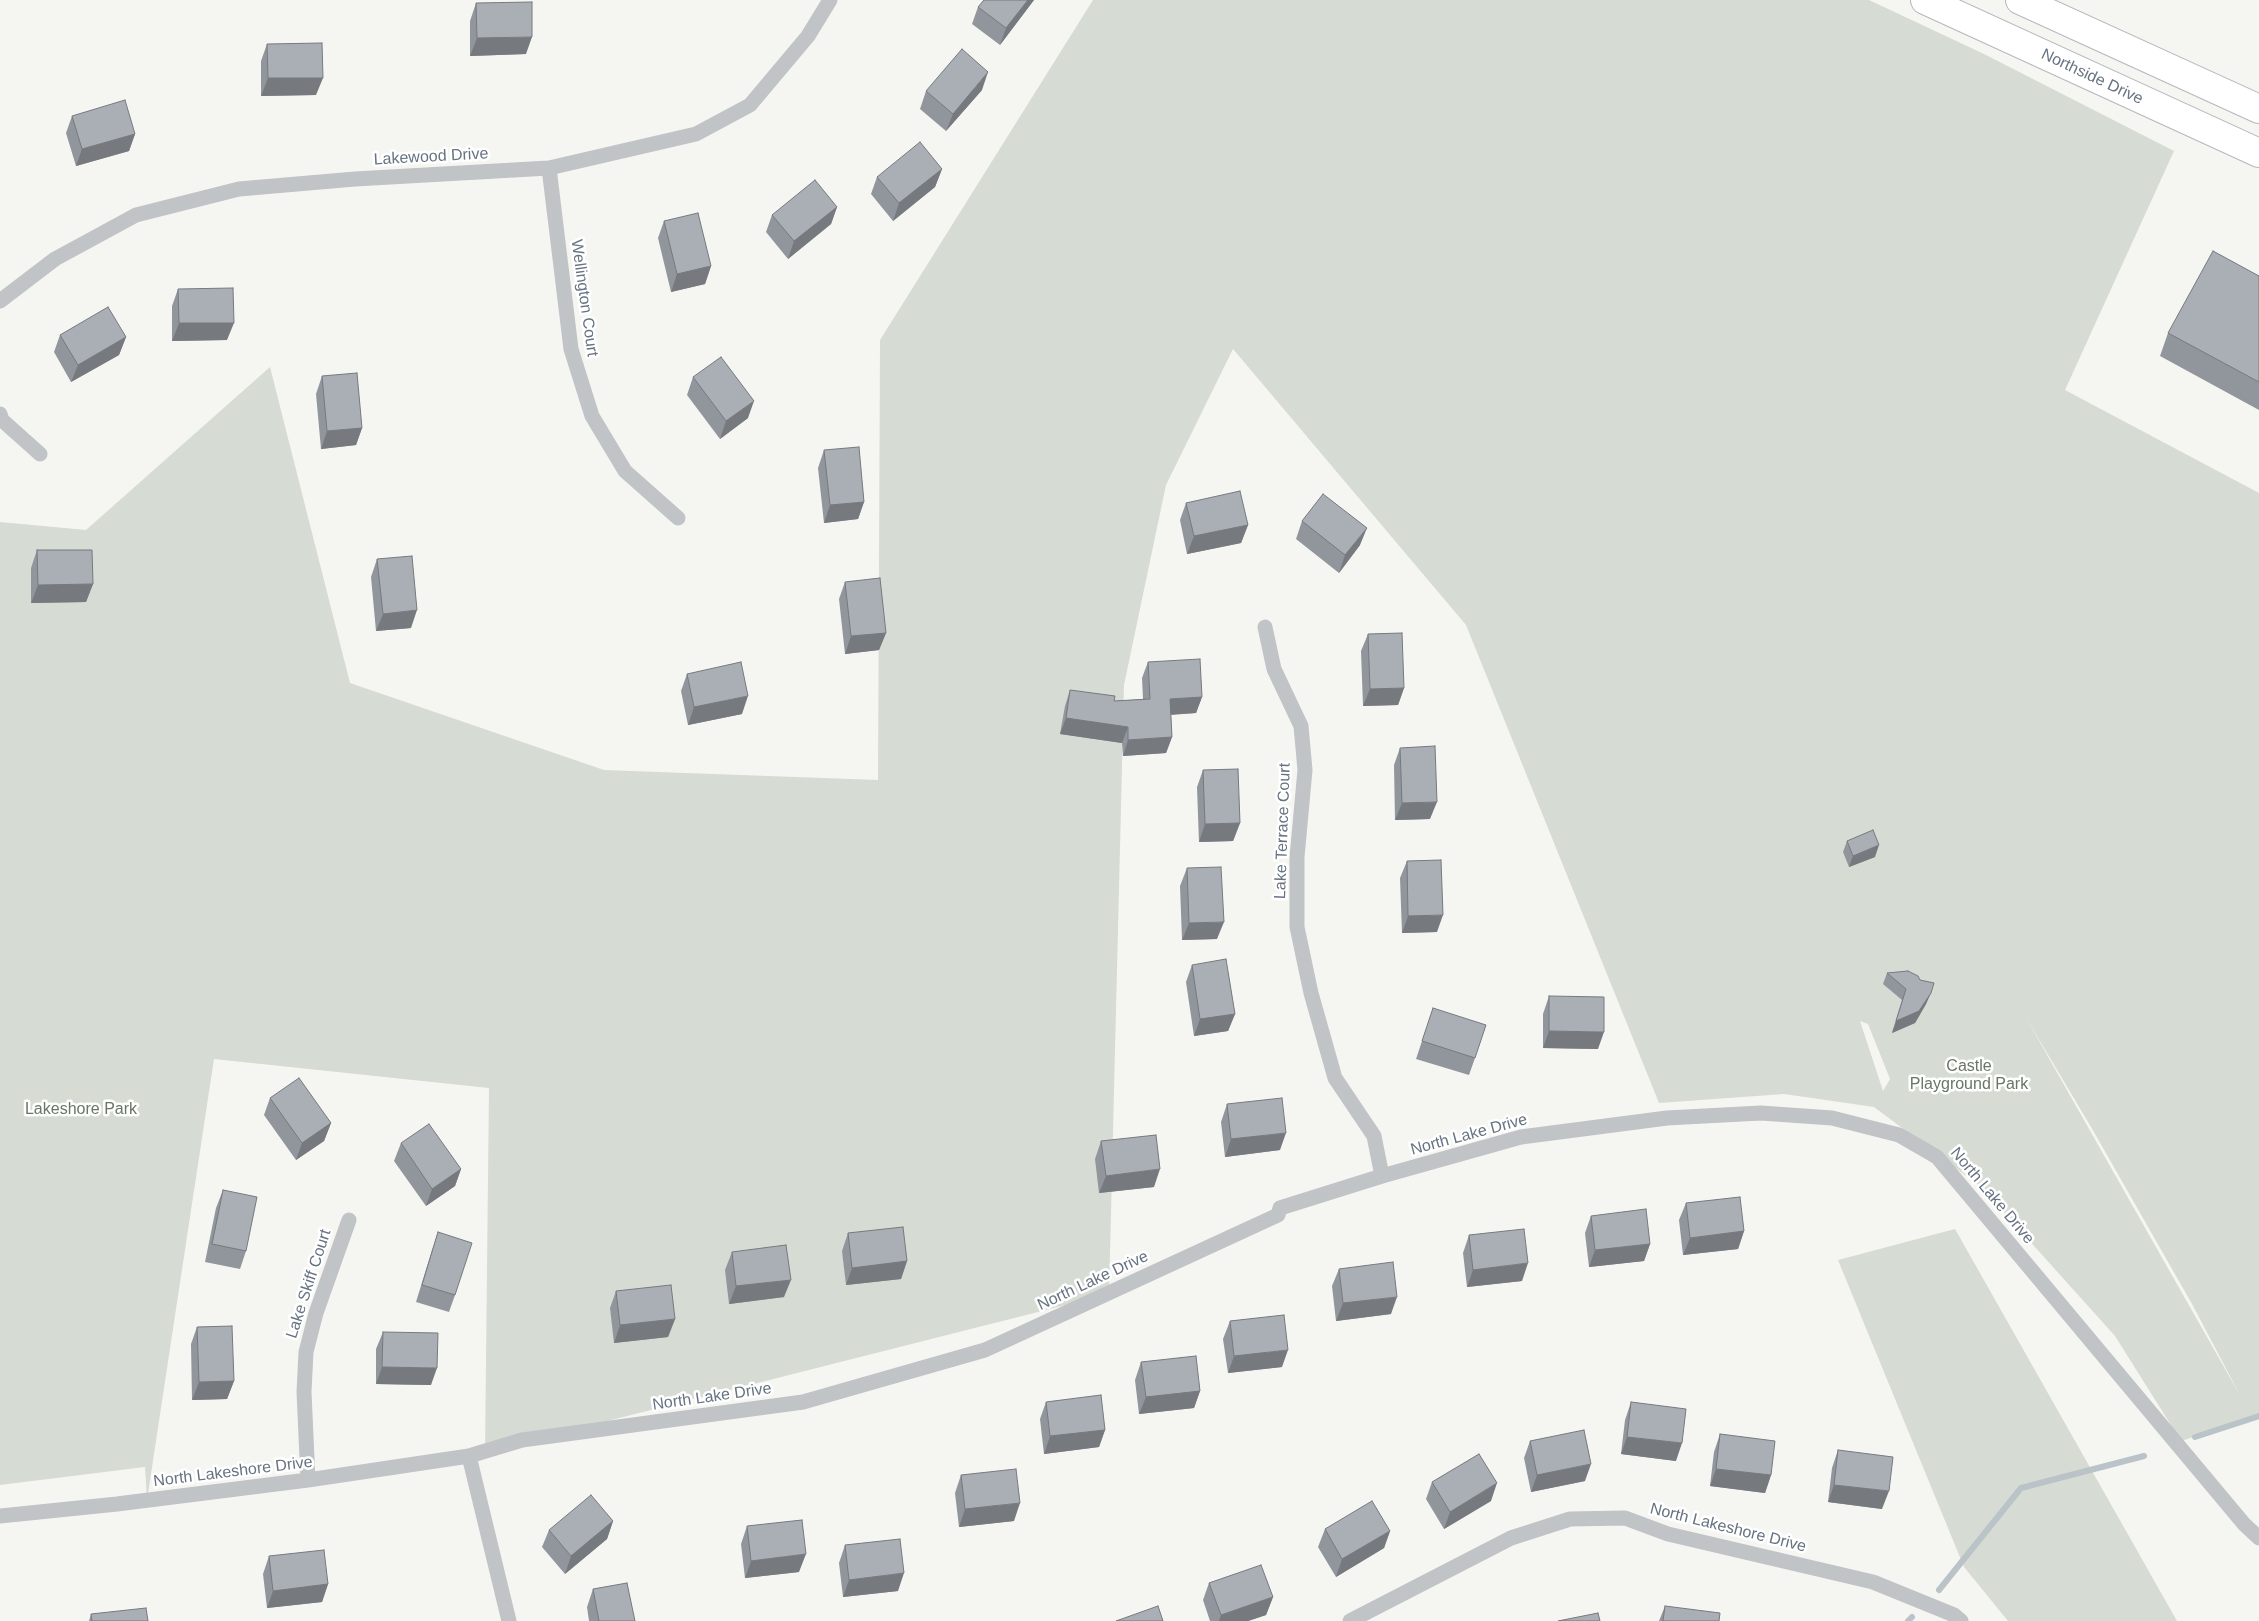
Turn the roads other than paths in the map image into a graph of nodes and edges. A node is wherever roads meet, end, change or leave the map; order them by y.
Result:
1 (830, 0) edge
2 (1925, 0) edge
3 (2020, 0) edge
4 (2259, 109) edge
5 (2259, 153) edge
6 (549, 168) junction
7 (0, 301) edge
8 (0, 414) edge
9 (40, 454) dead end
10 (678, 518) dead end
11 (1265, 627) dead end
12 (1382, 1176) junction
13 (349, 1220) dead end
14 (552, 1436) joint
15 (469, 1456) junction
16 (308, 1480) junction
17 (0, 1516) edge
18 (2259, 1538) edge
19 (509, 1621) edge
20 (1350, 1621) edge
21 (1961, 1621) edge

1 - 6 street, Lakewood Drive
2 - 5 highway, Northside Drive
3 - 4 highway
6 - 7 street, Lakewood Drive
6 - 10 street, Wellington Court
8 - 9 street
11 - 12 street, Lake Terrace Court
12 - 14 street, North Lake Drive
12 - 18 street, North Lake Drive
13 - 16 street, Lake Skiff Court
14 - 15 street, North Lakeshore Drive
15 - 16 street, North Lakeshore Drive
15 - 19 street
16 - 17 street, North Lakeshore Drive
20 - 21 street, North Lakeshore Drive

